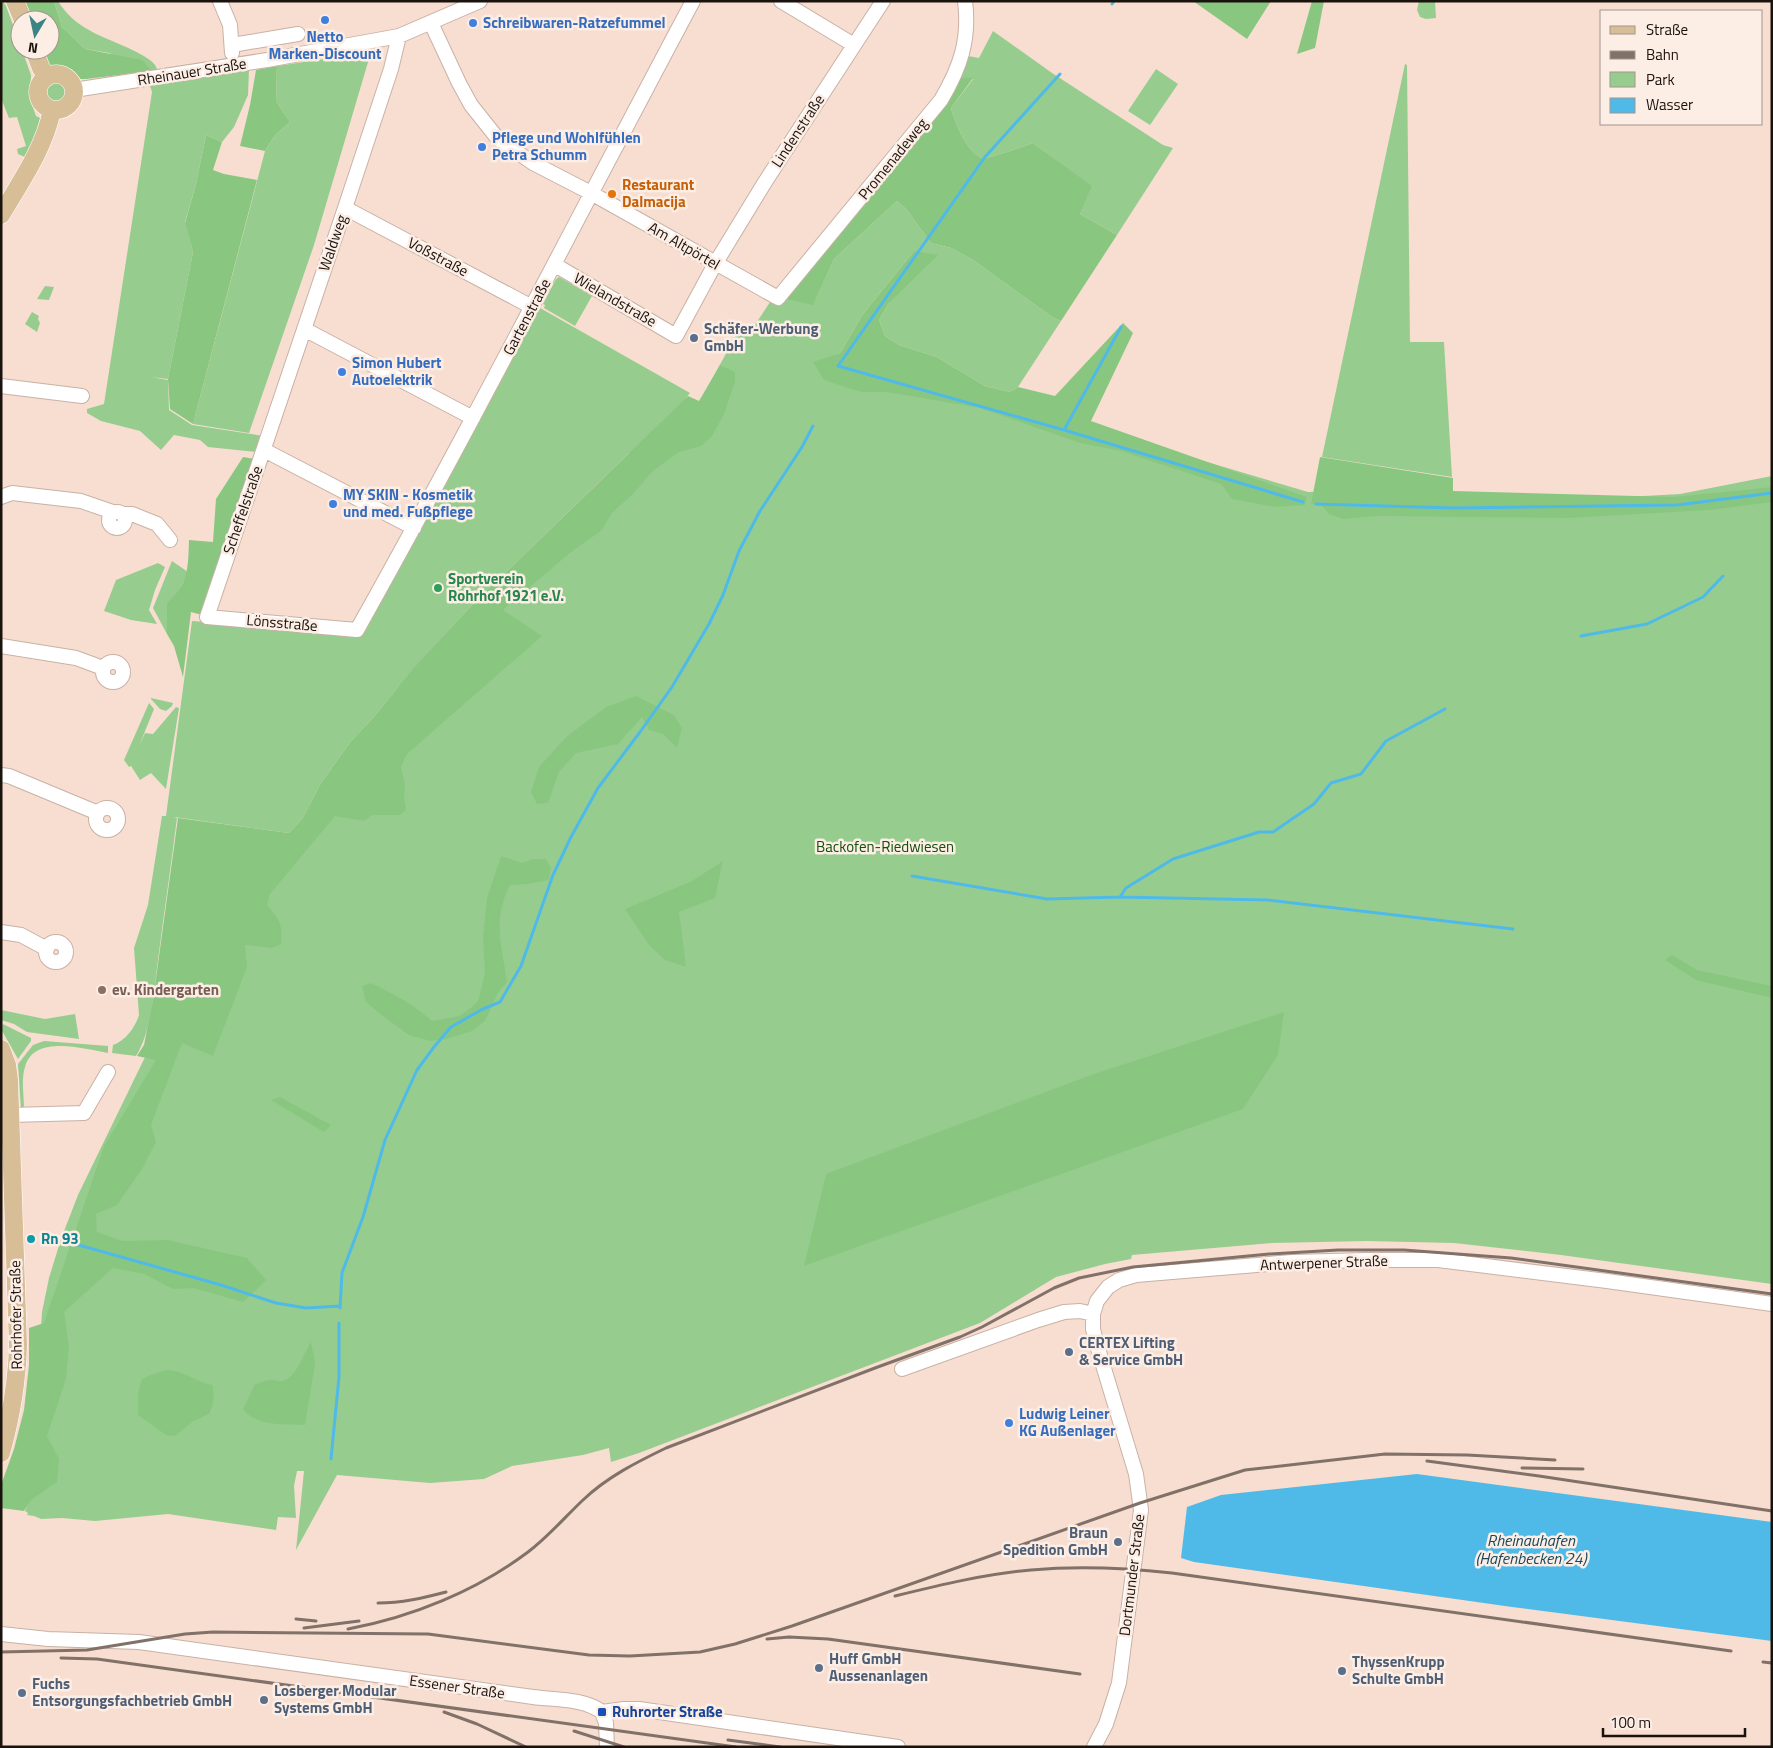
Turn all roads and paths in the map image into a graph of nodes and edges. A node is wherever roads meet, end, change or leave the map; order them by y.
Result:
1 (220, 1) edge
2 (480, 1) edge
3 (693, 1) edge
4 (781, 1) edge
5 (883, 1) edge
6 (965, 1) edge
7 (431, 23) junction
8 (298, 34) dead end
9 (400, 36) junction
10 (232, 45) junction
11 (854, 45) junction
12 (38, 60) edge
13 (232, 65) junction
14 (47, 77) junction
15 (74, 90) junction
16 (52, 110) junction
17 (591, 193) junction
18 (345, 208) junction
19 (1, 215) edge
20 (715, 264) junction
21 (554, 265) junction
22 (778, 298) joint
23 (532, 307) junction
24 (304, 329) junction
25 (676, 336) joint
26 (1, 386) edge
27 (82, 396) dead end
28 (473, 418) junction
29 (264, 450) junction
30 (1, 497) edge
31 (414, 528) junction
32 (170, 540) dead end
33 (207, 617) joint
34 (357, 630) joint
35 (1, 646) edge
36 (103, 668) dead end
37 (1, 775) edge
38 (98, 813) dead end
39 (1, 932) edge
40 (47, 948) dead end
41 (1, 1049) edge
42 (108, 1072) dead end
43 (10, 1115) junction
44 (1772, 1304) edge
45 (1093, 1314) junction
46 (902, 1369) dead end
47 (6, 1415) edge
48 (1, 1453) edge
49 (5, 1633) edge
50 (602, 1712) junction
51 (607, 1747) edge
52 (898, 1747) edge
53 (1094, 1747) edge

1 - 10 street
2 - 7 street, Rheinauer Straße
3 - 17 street, Gartenstraße
4 - 11 street
5 - 11 street, Lindenstraße
6 - 22 street, Promenadeweg
7 - 9 street, Rheinauer Straße
7 - 17 street, Am Altpörtel
8 - 10 street
9 - 13 street, Rheinauer Straße
9 - 18 street, Waldweg
10 - 13 street
11 - 20 street, Lindenstraße
12 - 14 main road
13 - 15 street, Rheinauer Straße
14 - 15 main road
14 - 16 main road
15 - 16 main road
16 - 19 main road
17 - 20 street, Am Altpörtel
17 - 21 street, Gartenstraße
18 - 23 street, Voßstraße
18 - 24 street, Waldweg
20 - 22 street, Am Altpörtel
20 - 25 street, Lindenstraße
21 - 23 street, Gartenstraße
21 - 25 street, Wielandstraße
23 - 28 street, Gartenstraße
24 - 28 street
24 - 29 street, Waldweg
26 - 27 street
28 - 31 street, Gartenstraße
29 - 31 street, Scheffelstraße
29 - 33 street, Scheffelstraße
30 - 32 street
31 - 34 street, Gartenstraße
33 - 34 street, Lönsstraße
35 - 36 street
37 - 38 street
39 - 40 street
41 - 43 main road, Rohrhofer Straße
42 - 43 street
43 - 47 main road, Rohrhofer Straße
44 - 45 street, Antwerpener Straße
45 - 46 street
45 - 53 street, Dortmunder Straße
47 - 48 main road, Rohrhofer Straße
49 - 50 street, Essener Straße
50 - 51 street
50 - 52 street

